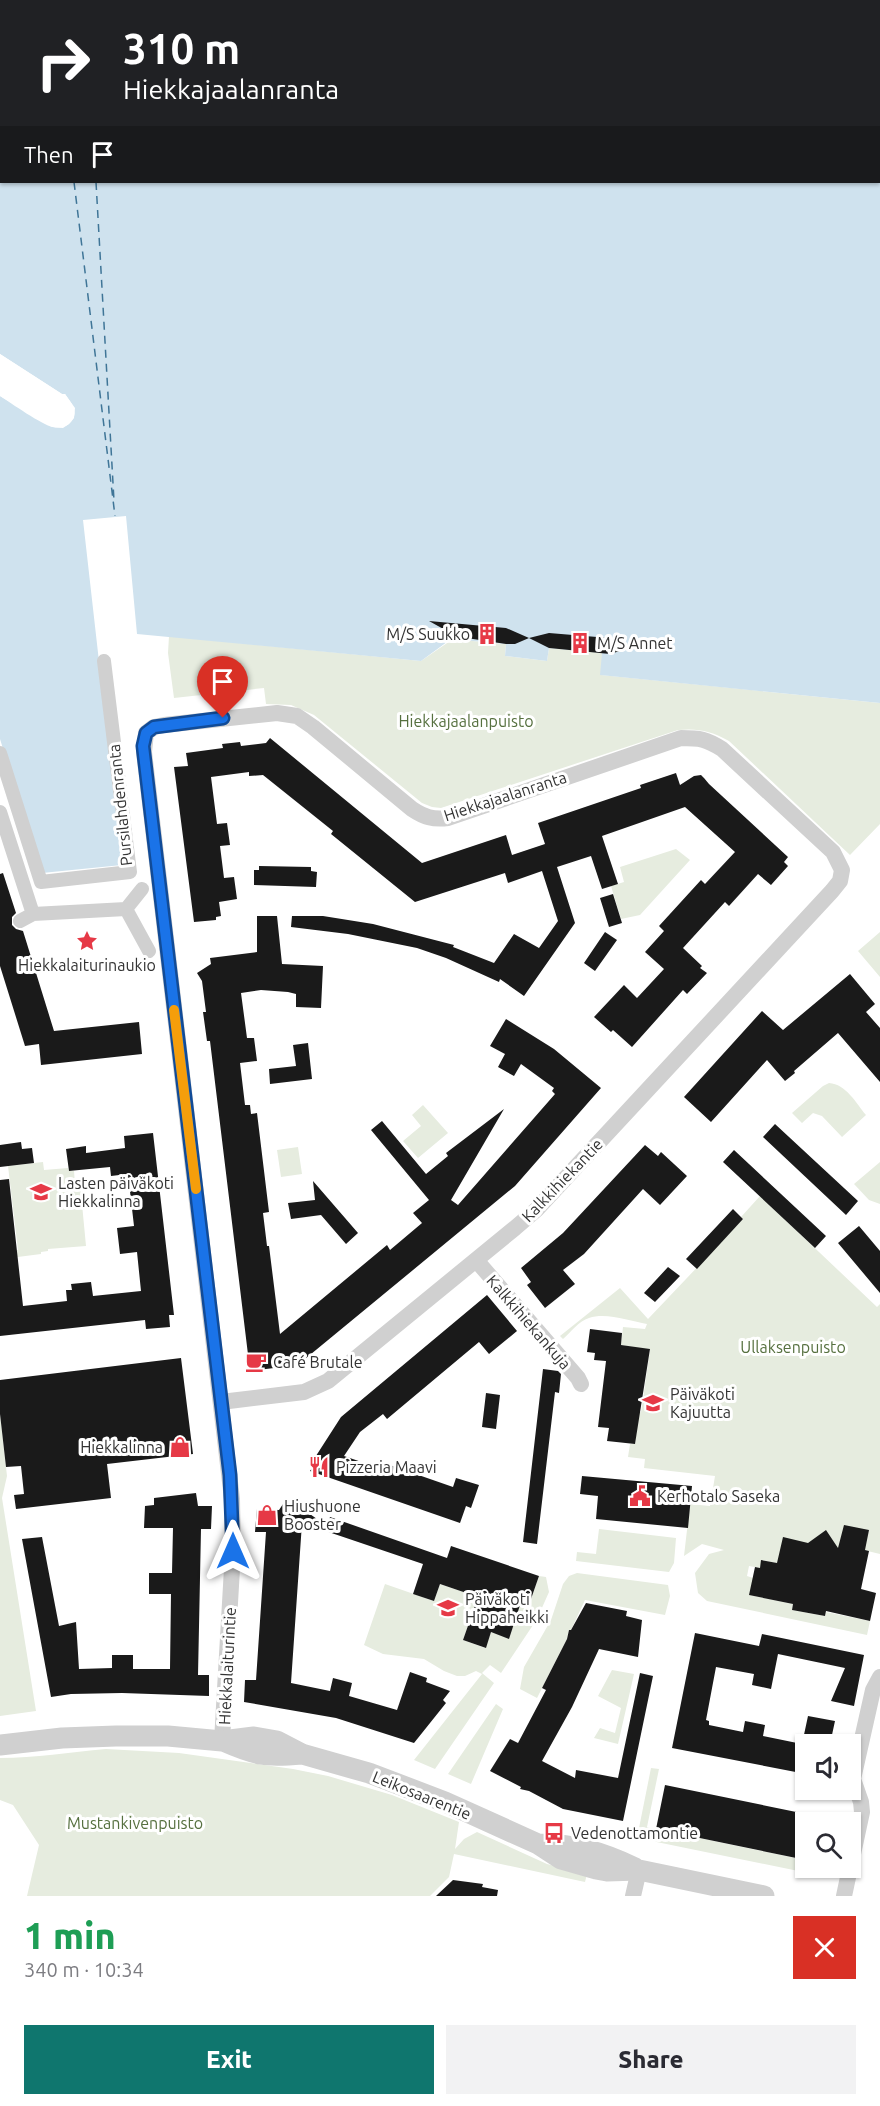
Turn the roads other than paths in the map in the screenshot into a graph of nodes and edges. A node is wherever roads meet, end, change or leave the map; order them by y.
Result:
1 (104, 661) dead end
2 (146, 733) joint
3 (0, 753) edge
4 (0, 812) edge
5 (842, 870) joint
6 (142, 889) dead end
7 (126, 909) junction
8 (33, 914) junction
9 (20, 921) dead end
10 (149, 951) dead end
11 (476, 1260) junction
12 (581, 1384) dead end
13 (221, 1402) junction
14 (880, 1677) edge
15 (222, 1741) junction
16 (0, 1745) edge
17 (639, 1870) junction
18 (633, 1896) edge
19 (764, 1896) edge
20 (844, 1896) edge

1 - 3 street, Pursilahdenranta
2 - 5 street, Hiekkajaalanranta
2 - 13 street, Hiekkalaiturintie
4 - 8 street
5 - 11 street, Kalkkihiekantie
6 - 7 street
7 - 8 street
7 - 10 street
8 - 9 street
11 - 12 street, Kalkkihiekankuja
11 - 13 street, Kalkkihiekantie
13 - 15 street, Hiekkalaiturintie
14 - 20 street
15 - 16 street, Leikosaarentie
15 - 17 street, Leikosaarentie
17 - 18 street
17 - 19 street, Leikosaarentie

